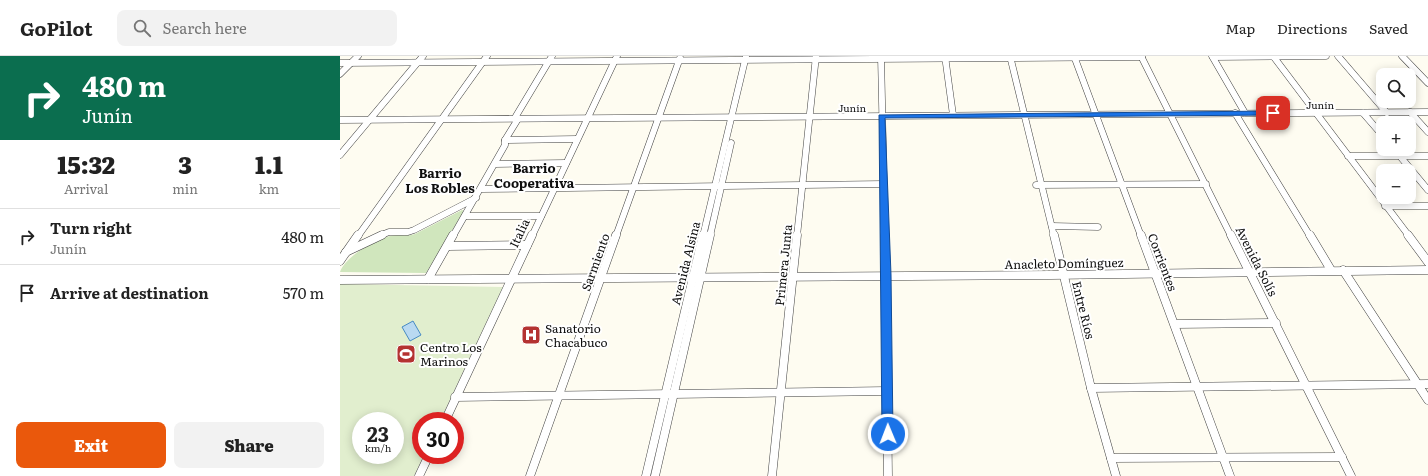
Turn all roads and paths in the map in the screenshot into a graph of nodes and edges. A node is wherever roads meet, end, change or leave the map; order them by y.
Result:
1 (353, 56) edge
2 (358, 56) edge
3 (423, 56) edge
4 (487, 56) edge
5 (1213, 56) edge
6 (1273, 56) edge
7 (1326, 56) edge
8 (1338, 56) edge
9 (1402, 56) edge
10 (945, 57) edge
11 (1010, 57) edge
12 (1075, 57) edge
13 (1142, 57) edge
14 (680, 58) edge
15 (748, 58) edge
16 (816, 58) edge
17 (881, 58) edge
18 (550, 59) edge
19 (616, 59) edge
20 (482, 62) junction
21 (340, 63) edge
22 (348, 63) junction
23 (417, 63) junction
24 (340, 70) edge
25 (340, 74) edge
26 (1428, 83) edge
27 (1410, 112) junction
28 (1428, 112) edge
29 (1235, 113) junction
30 (1245, 113) junction
31 (1316, 113) junction
32 (1363, 113) junction
33 (1387, 113) junction
34 (1096, 114) junction
35 (1170, 114) junction
36 (953, 115) junction
37 (1024, 115) junction
38 (810, 116) junction
39 (881, 116) junction
40 (734, 117) junction
41 (588, 118) junction
42 (659, 118) junction
43 (441, 119) junction
44 (518, 119) junction
45 (340, 120) edge
46 (369, 120) junction
47 (1376, 128) edge
48 (1428, 132) edge
49 (577, 139) junction
50 (505, 140) junction
51 (340, 155) edge
52 (1348, 156) junction
53 (1376, 156) edge
54 (1400, 156) edge
55 (1416, 156) edge
56 (1428, 156) edge
57 (566, 163) junction
58 (496, 164) junction
59 (884, 184) junction
60 (1121, 184) junction
61 (1206, 184) junction
62 (1039, 185) junction
63 (718, 186) junction
64 (803, 186) junction
65 (634, 187) junction
66 (554, 188) junction
67 (481, 189) junction
68 (1428, 190) edge
69 (476, 198) junction
70 (1385, 206) junction
71 (1428, 206) edge
72 (465, 216) junction
73 (541, 216) junction
74 (1052, 226) junction
75 (1098, 227) dead end
76 (527, 245) junction
77 (448, 246) junction
78 (346, 253) junction
79 (340, 261) edge
80 (1428, 262) edge
81 (1331, 270) junction
82 (1343, 270) junction
83 (1428, 270) edge
84 (1250, 271) junction
85 (1155, 273) junction
86 (886, 275) junction
87 (1064, 275) junction
88 (793, 276) junction
89 (601, 277) junction
90 (697, 277) junction
91 (511, 278) junction
92 (428, 279) junction
93 (340, 280) edge
94 (1175, 324) junction
95 (1276, 324) junction
96 (1418, 384) junction
97 (1428, 384) edge
98 (1306, 385) junction
99 (1198, 386) junction
100 (1091, 388) junction
101 (887, 391) junction
102 (781, 393) junction
103 (669, 395) junction
104 (456, 397) junction
105 (558, 397) junction
106 (1428, 400) edge
107 (448, 412) edge
108 (1342, 456) junction
109 (1223, 457) junction
110 (1111, 458) junction
111 (425, 464) edge
112 (419, 476) edge
113 (530, 476) edge
114 (646, 476) edge
115 (655, 476) edge
116 (772, 476) edge
117 (888, 476) edge
118 (1116, 476) edge
119 (1230, 476) edge
120 (1351, 476) edge

1 - 22 street
2 - 22 street
3 - 23 street
4 - 20 street
5 - 6 street
5 - 30 street
6 - 7 street
6 - 31 street
8 - 33 street
9 - 26 street
10 - 11 street
10 - 17 street
10 - 36 street
11 - 12 street
11 - 37 street, Entre Ríos
12 - 13 street
12 - 34 street, Corrientes
13 - 35 street, Avenida Solís
14 - 15 street
14 - 19 street
14 - 42 street, Sarmiento
15 - 16 street
15 - 40 street, Avenida Alsina
16 - 17 street
16 - 38 street, Primera Junta
17 - 39 street
18 - 19 street
18 - 20 street
18 - 44 street
19 - 41 street, Italia
20 - 23 street
20 - 43 street
21 - 22 street
22 - 23 street
22 - 24 street
22 - 25 street
23 - 46 street
27 - 28 street, Junín
27 - 33 street, Junín
27 - 48 street
29 - 30 street, Junín
29 - 35 street, Junín
29 - 81 street
30 - 31 street, Junín
31 - 32 street, Junín
31 - 52 street
32 - 33 street, Junín
32 - 47 street
34 - 35 street, Junín
34 - 37 street, Junín
34 - 60 street, Corrientes
35 - 61 street, Avenida Solís
36 - 37 street, Junín
36 - 39 street, Junín
37 - 62 street, Entre Ríos
38 - 39 street, Junín
38 - 40 street, Junín
38 - 64 street, Primera Junta
39 - 59 street
40 - 42 street, Junín
40 - 63 street, Avenida Alsina
41 - 42 street, Junín
41 - 44 street, Junín
41 - 49 street, Italia
42 - 65 street, Sarmiento
43 - 44 street, Junín
43 - 46 street, Junín
43 - 78 street
44 - 50 street
45 - 46 street, Junín
46 - 51 street
49 - 50 street
49 - 57 street, Italia
50 - 58 street
52 - 53 street
52 - 70 street
54 - 68 street
55 - 56 street
57 - 58 street
57 - 66 street, Italia
58 - 67 street
59 - 64 street
59 - 86 street
60 - 61 street
60 - 62 street
60 - 85 street, Corrientes
61 - 84 street, Avenida Solís
62 - 74 street, Entre Ríos
63 - 64 street
63 - 65 street
63 - 90 street, Avenida Alsina
64 - 88 street, Primera Junta
65 - 66 street
65 - 89 street, Sarmiento
66 - 67 street
66 - 73 street, Italia
67 - 69 street
69 - 72 street
69 - 78 street
70 - 71 street
70 - 80 street
72 - 73 street
72 - 77 street
73 - 76 street, Italia
74 - 75 street
74 - 87 street, Entre Ríos
76 - 77 street
76 - 91 street, Italia
77 - 92 street
78 - 79 street
81 - 82 street, Anacleto Domínguez
81 - 84 street, Anacleto Domínguez
82 - 83 street, Anacleto Domínguez
82 - 96 street
84 - 85 street, Anacleto Domínguez
84 - 95 street, Avenida Solís
85 - 87 street, Anacleto Domínguez
85 - 94 street, Corrientes
86 - 87 street, Anacleto Domínguez
86 - 88 street, Anacleto Domínguez
86 - 101 street
87 - 100 street, Entre Ríos
88 - 90 street, Anacleto Domínguez
88 - 102 street, Primera Junta
89 - 90 street, Anacleto Domínguez
89 - 91 street, Anacleto Domínguez
89 - 105 street, Sarmiento
90 - 103 street, Avenida Alsina
91 - 92 street, Anacleto Domínguez
91 - 104 street, Italia
92 - 93 street, Anacleto Domínguez
94 - 95 street
94 - 99 street, Corrientes
95 - 98 street, Avenida Solís
96 - 97 street
96 - 98 street
96 - 106 street
98 - 99 street
98 - 108 street, Avenida Solís
99 - 100 street
99 - 109 street, Corrientes
100 - 110 street, Entre Ríos
101 - 102 street
101 - 117 street
102 - 103 street
102 - 116 street, Primera Junta
103 - 105 street
103 - 114 street, Avenida Alsina
103 - 115 street, Avenida Alsina
104 - 105 street
104 - 107 street, Italia
105 - 113 street, Sarmiento
108 - 109 street
108 - 120 street, Avenida Solís
109 - 110 street
109 - 119 street, Corrientes
110 - 118 street, Entre Ríos
111 - 112 street

